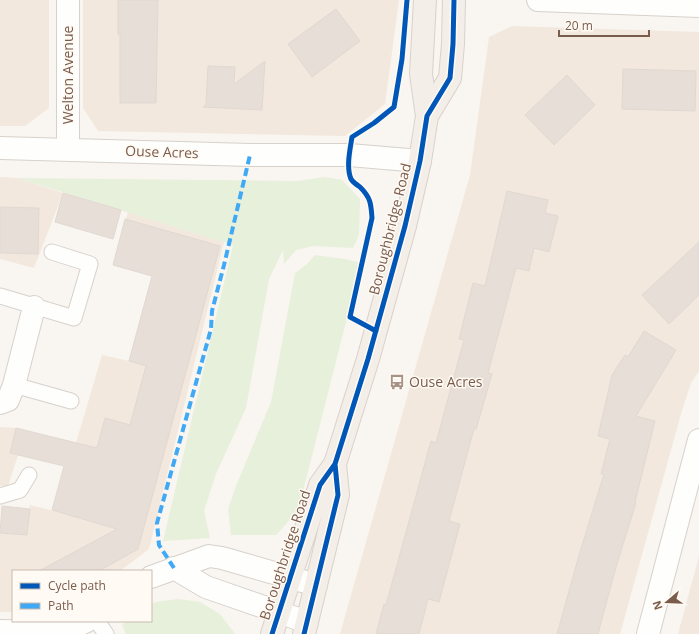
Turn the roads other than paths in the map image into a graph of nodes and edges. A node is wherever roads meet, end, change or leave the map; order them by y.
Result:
1 (68, 0) edge
2 (425, 0) edge
3 (454, 0) edge
4 (538, 0) edge
5 (699, 6) edge
6 (427, 116) junction
7 (0, 148) edge
8 (68, 150) junction
9 (420, 161) junction
10 (52, 252) dead end
11 (0, 296) edge
12 (34, 307) junction
13 (14, 385) junction
14 (71, 401) dead end
15 (0, 403) edge
16 (699, 440) edge
17 (335, 464) junction
18 (29, 475) dead end
19 (0, 496) edge
20 (174, 568) junction
21 (290, 576) junction
22 (152, 577) edge
23 (316, 585) junction
24 (278, 611) junction
25 (85, 622) edge
26 (98, 622) edge
27 (305, 628) edge
28 (0, 631) edge
29 (106, 634) edge
30 (272, 634) edge
31 (648, 634) edge

1 - 8 street, Welton Avenue
2 - 6 main road, Boroughbridge Road
3 - 6 main road, Boroughbridge Road
4 - 5 street
6 - 9 main road, Boroughbridge Road
7 - 8 street, Ouse Acres
8 - 9 street, Ouse Acres
9 - 17 main road, Boroughbridge Road
10 - 12 lane
11 - 12 lane
12 - 13 street
13 - 14 lane
13 - 15 street
16 - 31 street
17 - 21 main road, Boroughbridge Road
17 - 23 main road, Boroughbridge Road
18 - 19 lane
20 - 21 street
20 - 22 street
20 - 24 street
21 - 23 street, Boroughbridge Road
21 - 24 main road, Boroughbridge Road
23 - 27 main road, Boroughbridge Road
24 - 27 street, Boroughbridge Road
24 - 30 main road, Boroughbridge Road
25 - 28 street
26 - 29 lane

